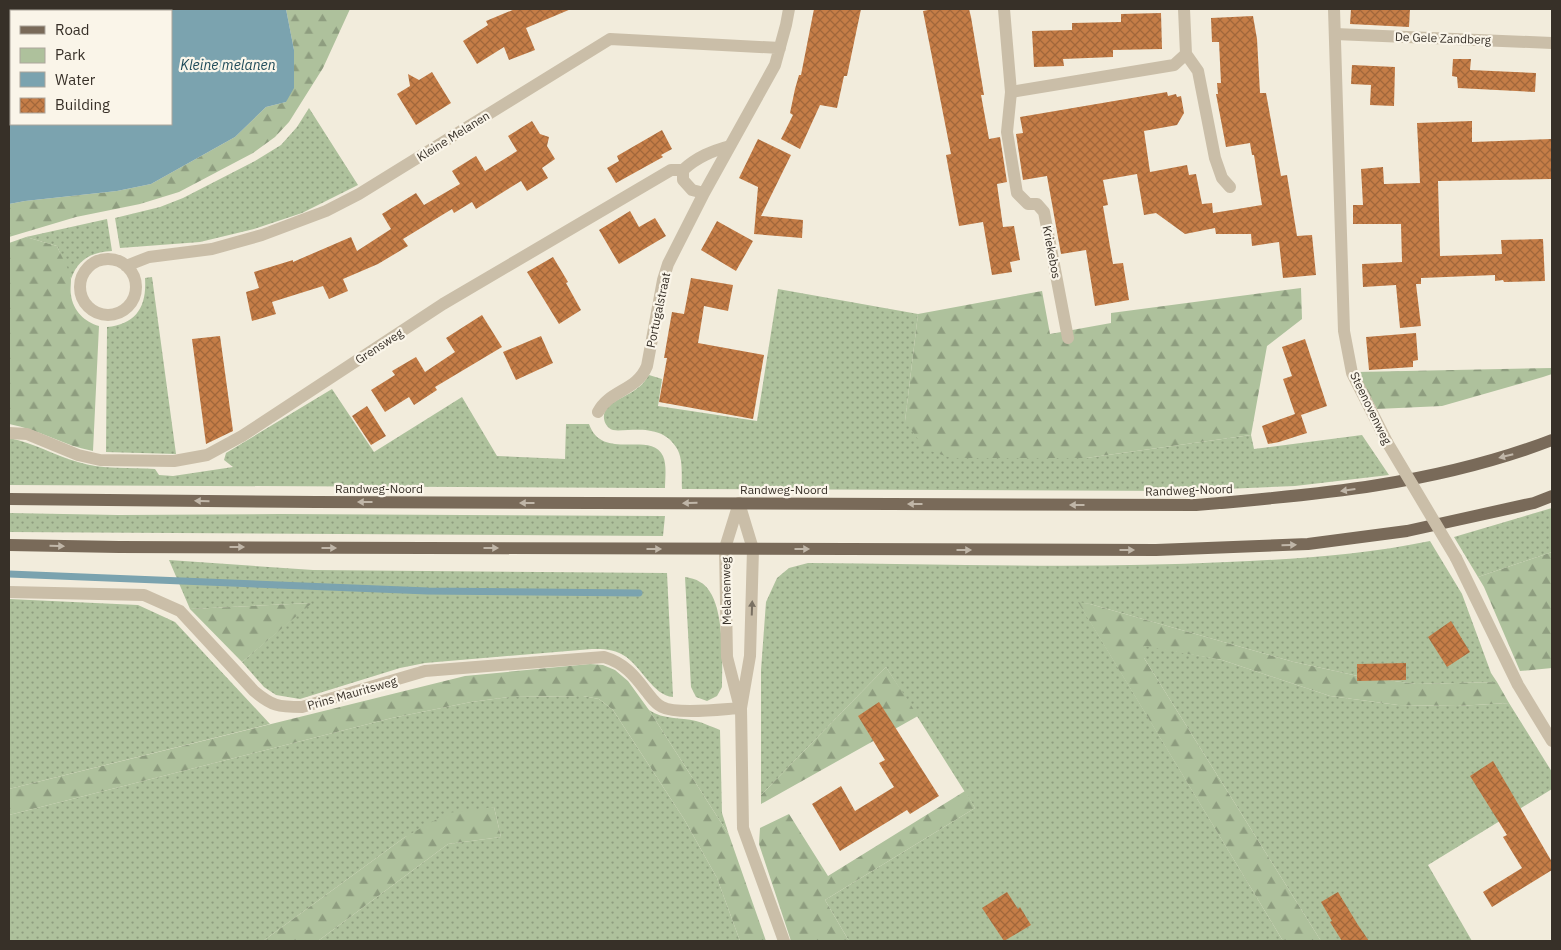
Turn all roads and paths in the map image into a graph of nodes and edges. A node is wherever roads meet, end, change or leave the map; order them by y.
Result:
1 (789, 9) edge
2 (1004, 9) edge
3 (1184, 9) edge
4 (1334, 9) edge
5 (1335, 34) junction
6 (1552, 42) edge
7 (780, 48) junction
8 (1186, 54) junction
9 (1012, 92) junction
10 (730, 146) junction
11 (683, 170) junction
12 (1230, 187) dead end
13 (704, 192) junction
14 (126, 266) junction
15 (1068, 338) dead end
16 (598, 412) dead end
17 (9, 433) edge
18 (1552, 440) edge
19 (1552, 496) edge
20 (9, 499) edge
21 (739, 503) junction
22 (9, 544) edge
23 (725, 548) junction
24 (753, 549) junction
25 (9, 592) edge
26 (741, 708) junction
27 (1552, 742) edge
28 (784, 941) edge

1 - 7 street, Portugalstraat
2 - 9 street, Kriekebos
3 - 8 street
4 - 5 street, Steenovenweg
5 - 6 street, De Gele Zandberg
5 - 27 street, Steenovenweg, bridge
7 - 10 street, Portugalstraat
7 - 14 street, Kleine Melanen
8 - 9 street
8 - 12 street
9 - 15 street, Kriekebos
10 - 11 street, Grensweg
10 - 13 street, Portugalstraat
11 - 13 street
11 - 17 street, Grensweg
13 - 16 street, Portugalstraat
14 - 14 street
18 -> 21 main road, Randweg-Noord
24 -> 19 main road
21 -> 20 main road, Randweg-Noord
21 - 23 street, Melanenweg
21 - 24 street, Melanenweg
22 -> 23 main road
23 - 24 main road
23 - 26 street, Melanenweg
26 -> 24 street, Melanenweg
25 - 26 street, Prins Mauritsweg
26 - 28 street, Melanenweg

